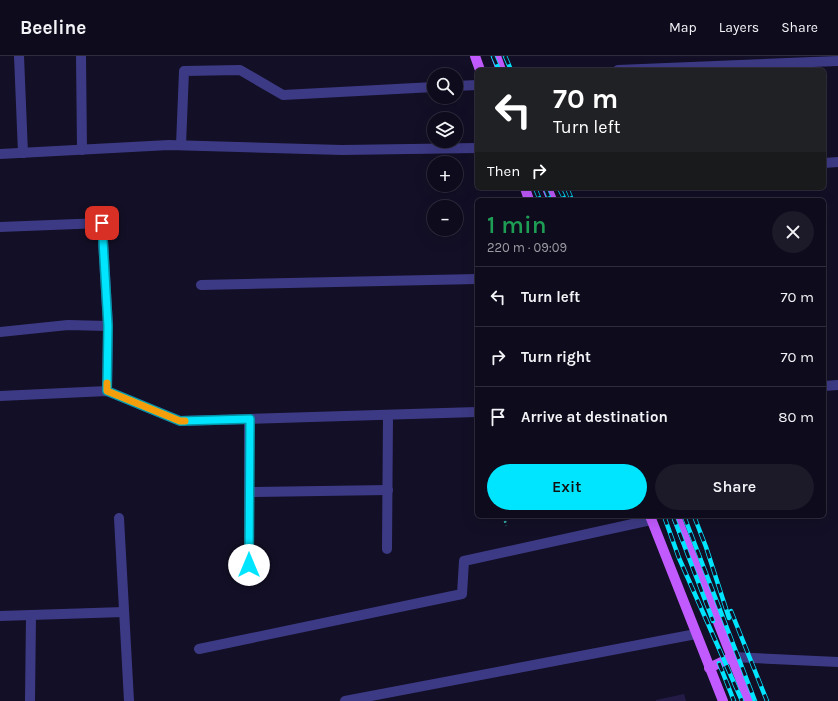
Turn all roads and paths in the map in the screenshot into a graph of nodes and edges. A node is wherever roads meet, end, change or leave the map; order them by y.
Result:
1 (19, 56) edge
2 (81, 56) edge
3 (475, 56) edge
4 (496, 56) edge
5 (838, 61) edge
6 (797, 63) edge
7 (479, 68) edge
8 (500, 68) edge
9 (678, 68) edge
10 (475, 85) edge
11 (463, 86) edge
12 (427, 87) edge
13 (182, 145) junction
14 (475, 148) edge
15 (82, 150) junction
16 (23, 153) junction
17 (0, 154) edge
18 (838, 162) edge
19 (826, 163) edge
20 (0, 227) edge
21 (475, 279) edge
22 (201, 285) dead end
23 (108, 326) junction
24 (0, 332) edge
25 (838, 385) edge
26 (826, 386) edge
27 (107, 391) junction
28 (0, 396) edge
29 (475, 412) edge
30 (388, 414) junction
31 (250, 419) junction
32 (388, 490) junction
33 (249, 492) junction
34 (119, 518) dead end
35 (504, 518) edge
36 (650, 518) edge
37 (677, 518) edge
38 (506, 526) dead end
39 (387, 549) dead end
40 (249, 580) dead end
41 (124, 612) junction
42 (31, 614) junction
43 (0, 616) edge
44 (696, 634) junction
45 (199, 649) dead end
46 (732, 657) junction
47 (838, 662) edge
48 (709, 668) junction
49 (30, 701) edge
50 (129, 701) edge
51 (345, 701) edge
52 (723, 701) edge
53 (749, 701) edge

1 - 16 street
2 - 15 street
3 - 7 main road
4 - 8 main road
5 - 6 street
6 - 9 street
10 - 11 street
12 - 13 street
13 - 14 street
13 - 15 street
15 - 16 street
16 - 17 street
18 - 19 street
20 - 23 street
21 - 22 street
23 - 24 street
23 - 27 street
25 - 26 street
27 - 28 street
27 - 31 street
29 - 30 street
30 - 31 street
30 - 32 street
31 - 33 street
32 - 33 street
32 - 39 street
33 - 40 street
34 - 41 street
35 - 38 path
36 - 44 main road
36 - 45 street
37 - 46 main road
41 - 42 street
41 - 50 street
42 - 43 street
42 - 49 street
44 - 48 main road
44 - 51 street
46 - 47 street
46 - 48 main road
46 - 53 main road
48 - 52 main road

